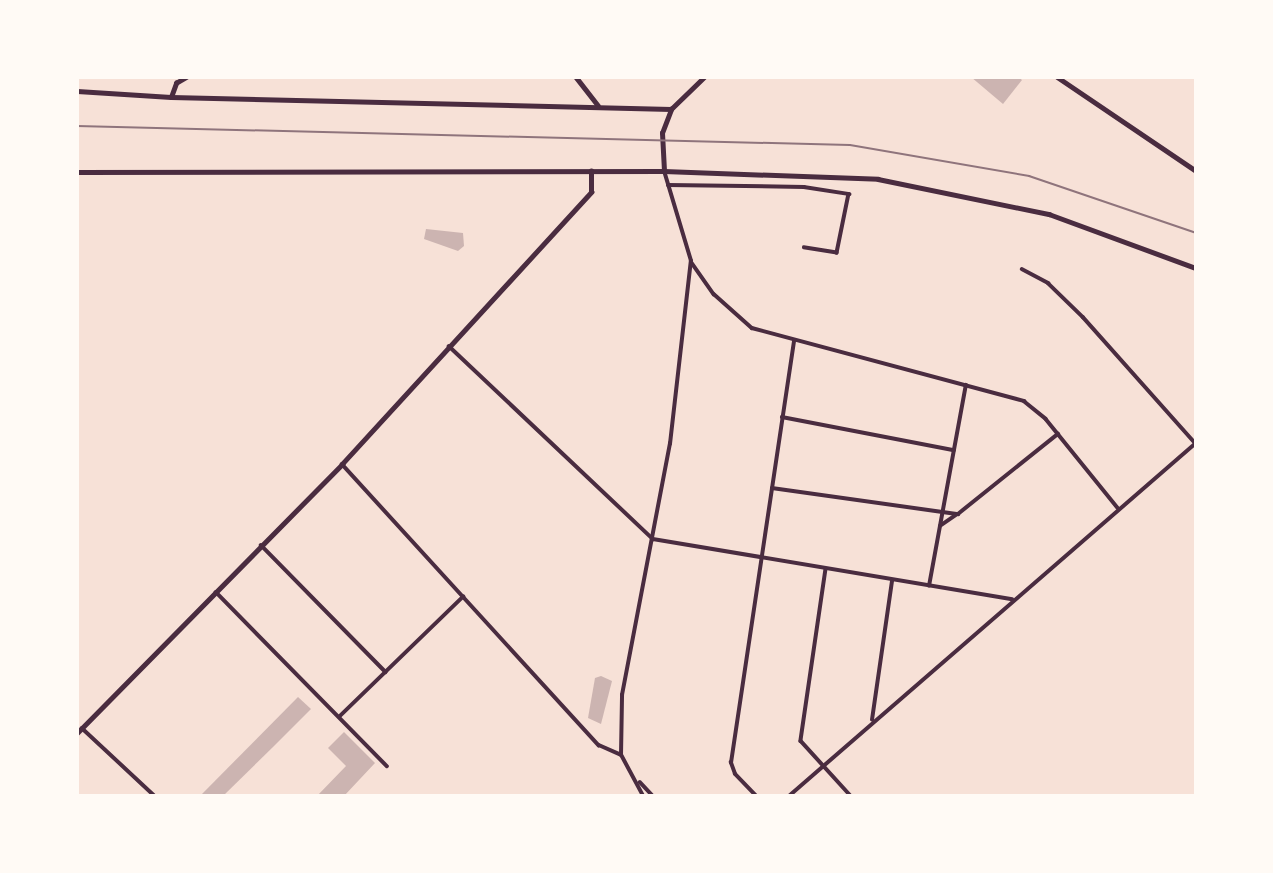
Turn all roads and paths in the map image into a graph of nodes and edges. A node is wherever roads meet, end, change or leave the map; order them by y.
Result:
1 (186, 77) edge
2 (576, 77) edge
3 (704, 77) edge
4 (1057, 77) edge
5 (77, 90) edge
6 (171, 97) junction
7 (598, 105) junction
8 (671, 109) junction
9 (591, 171) junction
10 (664, 171) junction
11 (1196, 171) edge
12 (77, 172) edge
13 (668, 184) junction
14 (804, 248) dead end
15 (691, 261) junction
16 (1196, 268) edge
17 (1022, 270) dead end
18 (793, 341) junction
19 (450, 345) junction
20 (966, 385) junction
21 (782, 416) junction
22 (1058, 434) junction
23 (1196, 444) edge
24 (954, 450) junction
25 (341, 464) junction
26 (772, 488) junction
27 (1118, 509) junction
28 (942, 512) junction
29 (958, 514) junction
30 (940, 526) junction
31 (653, 539) junction
32 (261, 545) junction
33 (762, 557) junction
34 (826, 569) junction
35 (892, 580) junction
36 (929, 586) junction
37 (216, 592) junction
38 (463, 597) junction
39 (1012, 598) junction
40 (386, 672) junction
41 (340, 717) junction
42 (872, 721) junction
43 (82, 729) junction
44 (77, 733) edge
45 (621, 755) junction
46 (823, 765) junction
47 (387, 766) dead end
48 (639, 780) junction
49 (155, 796) edge
50 (643, 796) edge
51 (653, 796) edge
52 (756, 796) edge
53 (789, 796) edge
54 (851, 796) edge

1 - 6 main road
2 - 7 main road
3 - 8 main road
4 - 11 main road
5 - 6 main road
6 - 7 main road
7 - 8 main road
8 - 10 main road
9 - 10 main road
9 - 12 main road
9 - 19 main road
10 - 13 street
10 - 16 main road
13 - 14 street
13 - 15 street
15 - 18 street
15 - 31 street
17 - 23 street
18 - 20 street
18 - 21 street
19 - 25 main road
19 - 31 street
20 - 22 street
20 - 24 street
21 - 24 street
21 - 26 street
22 - 27 street
22 - 29 street
23 - 27 street
24 - 28 street
25 - 32 main road
25 - 38 street
26 - 28 street
26 - 33 street
27 - 39 street
28 - 29 street
28 - 30 street
29 - 30 street
30 - 36 street
31 - 33 street
31 - 45 street
32 - 37 main road
32 - 40 street
33 - 34 street
33 - 52 street
34 - 35 street
34 - 46 street
35 - 36 street
35 - 42 street
36 - 39 street
37 - 41 street
37 - 43 main road
38 - 40 street
38 - 45 street
39 - 42 street
40 - 41 street
41 - 47 street
42 - 46 street
43 - 44 main road
43 - 49 street
45 - 48 street
46 - 53 street
46 - 54 street
48 - 50 street
48 - 51 street

